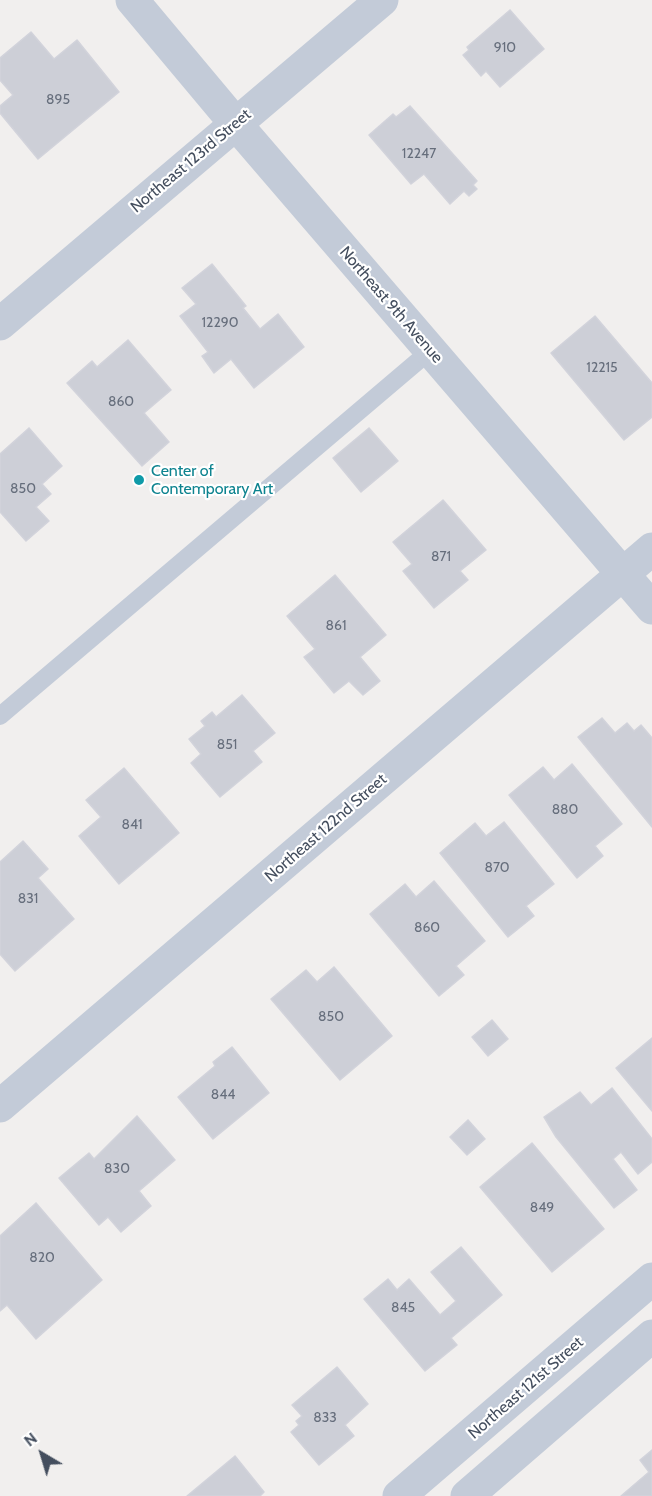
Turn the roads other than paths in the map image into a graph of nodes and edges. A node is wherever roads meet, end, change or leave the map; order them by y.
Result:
1 (132, 0) edge
2 (382, 0) edge
3 (235, 123) junction
4 (0, 324) edge
5 (431, 350) junction
6 (652, 549) edge
7 (624, 573) junction
8 (652, 608) edge
9 (0, 716) edge
10 (0, 1106) edge
11 (652, 1279) edge
12 (652, 1336) edge
13 (399, 1496) edge
14 (467, 1496) edge

1 - 3 street, Northeast 9th Avenue
2 - 3 street, Northeast 123rd Street
3 - 4 street, Northeast 123rd Street
3 - 5 street, Northeast 9th Avenue
5 - 7 street, Northeast 9th Avenue
5 - 9 lane
6 - 7 street, Northeast 122nd Street
7 - 8 street, Northeast 9th Avenue
7 - 10 street, Northeast 122nd Street
11 - 13 street, Northeast 121st Street
12 - 14 street

